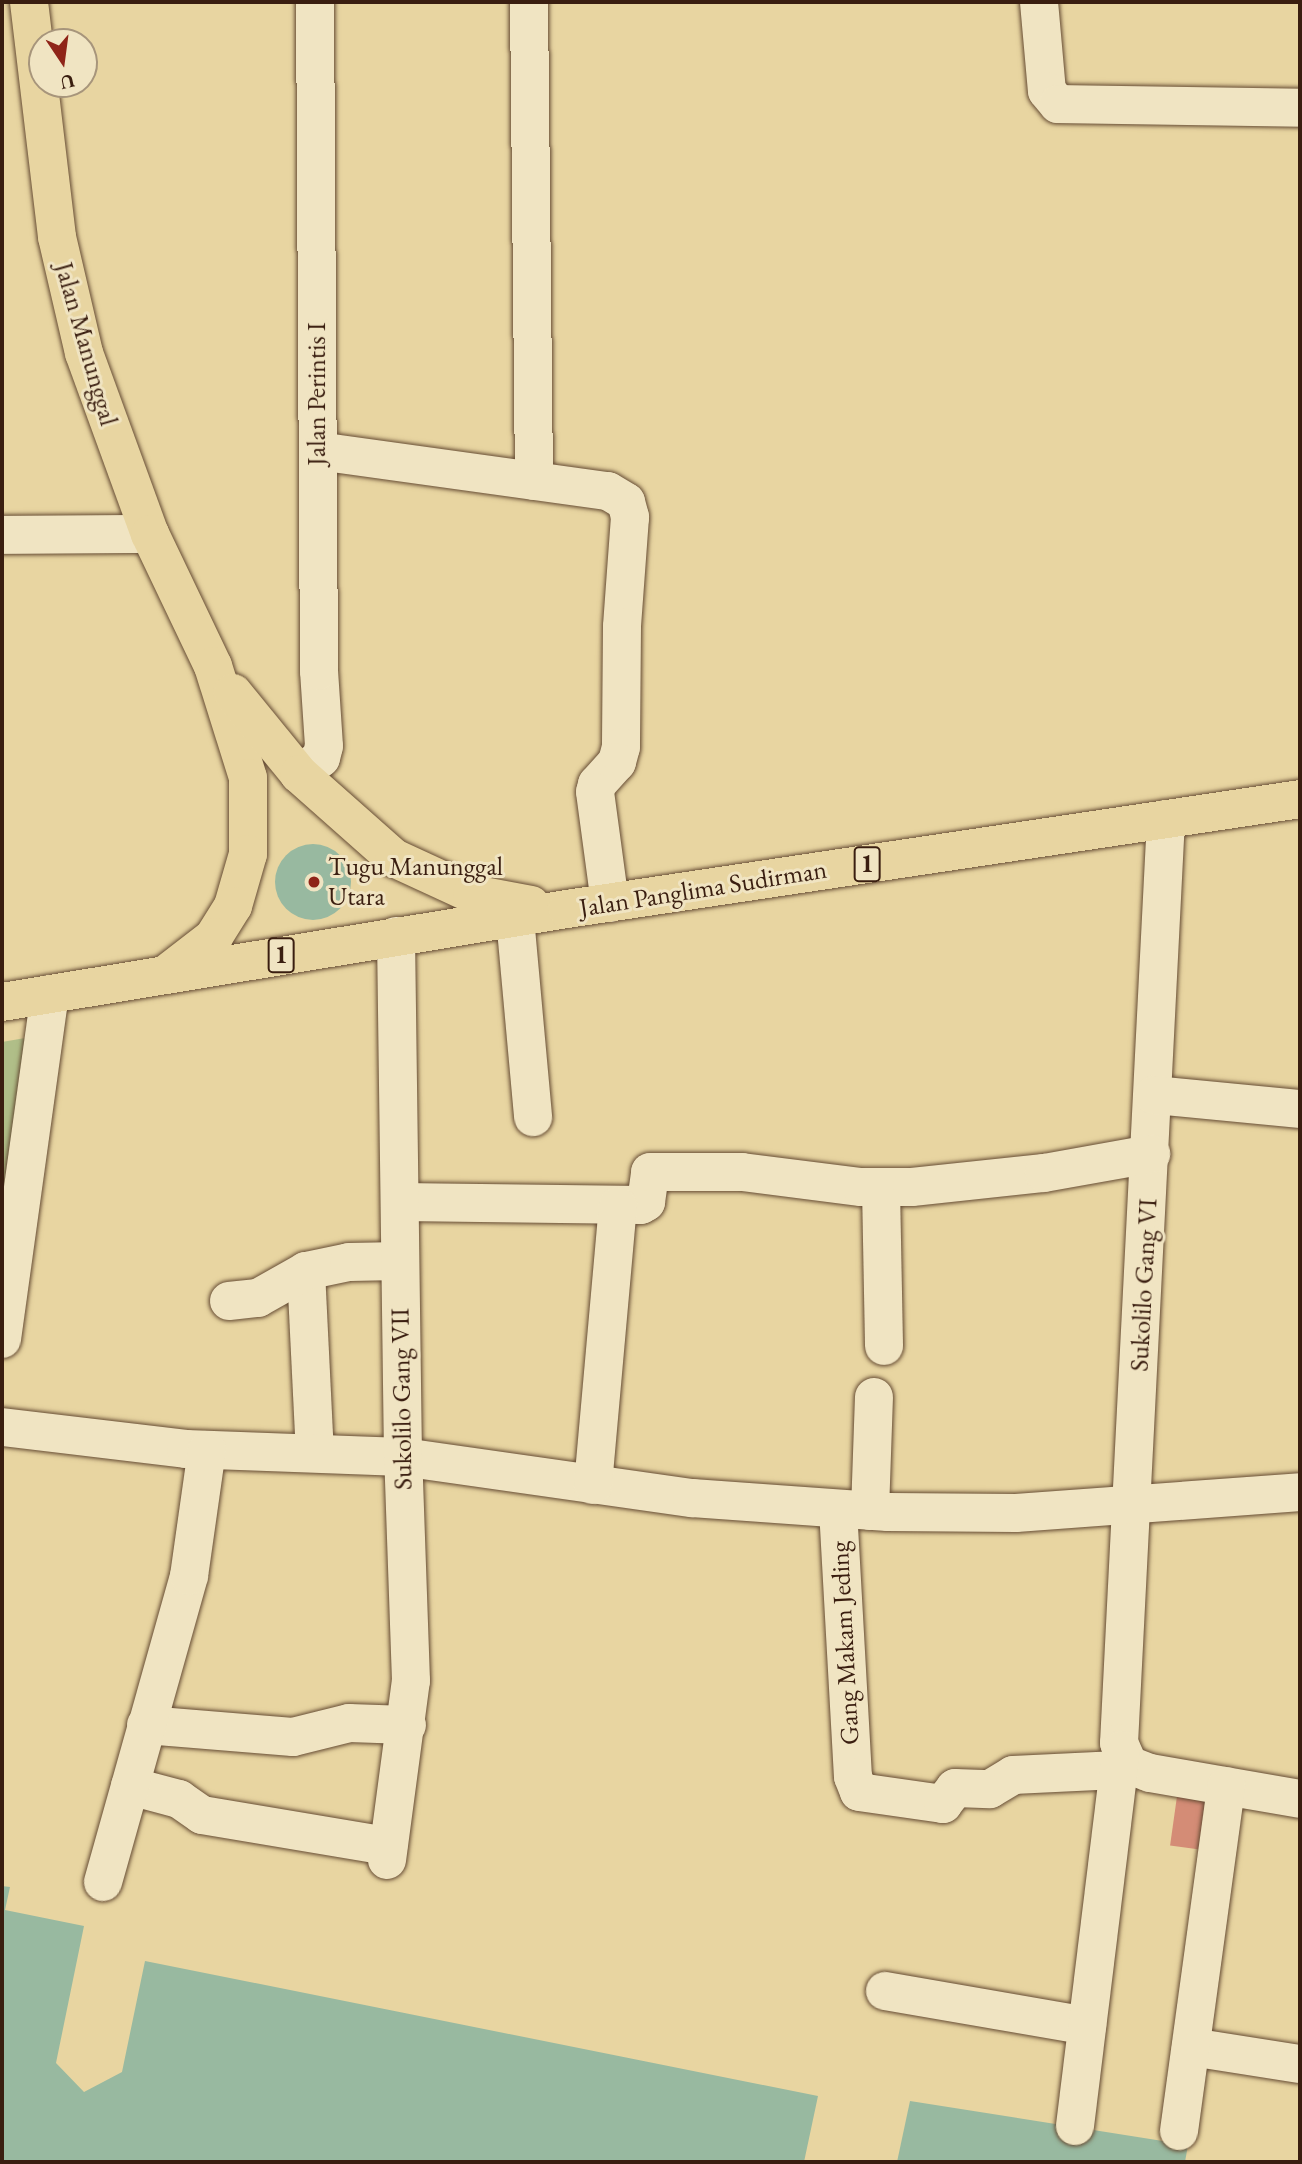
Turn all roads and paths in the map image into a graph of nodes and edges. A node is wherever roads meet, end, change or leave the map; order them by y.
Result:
1 (29, 2) edge
2 (315, 2) edge
3 (529, 2) edge
4 (1040, 2) edge
5 (1300, 108) edge
6 (318, 451) junction
7 (534, 481) junction
8 (150, 534) junction
9 (2, 535) edge
10 (213, 666) junction
11 (299, 774) junction
12 (1300, 799) edge
13 (1166, 819) junction
14 (610, 903) junction
15 (567, 909) junction
16 (515, 918) junction
17 (396, 936) junction
18 (165, 974) junction
19 (50, 994) junction
20 (2, 1002) edge
21 (1154, 1095) junction
22 (1300, 1109) edge
23 (533, 1116) dead end
24 (1151, 1153) junction
25 (881, 1188) junction
26 (400, 1202) junction
27 (618, 1206) junction
28 (400, 1261) junction
29 (306, 1271) junction
30 (229, 1301) dead end
31 (2, 1339) edge
32 (884, 1346) dead end
33 (874, 1397) dead end
34 (2, 1427) edge
35 (208, 1450) junction
36 (315, 1452) junction
37 (403, 1457) junction
38 (593, 1485) junction
39 (1300, 1492) edge
40 (1131, 1507) junction
41 (854, 1510) junction
42 (146, 1725) junction
43 (407, 1725) junction
44 (1120, 1760) junction
45 (130, 1786) junction
46 (1226, 1786) junction
47 (1300, 1799) edge
48 (103, 1882) dead end
49 (885, 1991) dead end
50 (1087, 2026) junction
51 (1191, 2047) junction
52 (1300, 2064) edge
53 (1075, 2126) dead end
54 (1179, 2131) dead end

1 - 8 highway, Jalan Manunggal
2 - 6 street, Jalan Perintis I
3 - 7 street
4 - 5 street
6 - 7 street
6 - 11 street, Jalan Perintis I
7 - 14 street
8 - 9 street
8 - 10 highway, Jalan Manunggal
10 - 11 highway, Jalan Manunggal
10 - 18 highway, Jalan Manunggal
11 - 15 highway, Jalan Manunggal
12 - 13 highway, Jalan Panglima Sudirman / 1
13 - 14 highway, Jalan Panglima Sudirman / 1
13 - 21 street, Sukolilo Gang VI
14 - 15 highway, Jalan Panglima Sudirman / 1
15 - 16 highway, Jalan Panglima Sudirman
16 - 17 highway, Jalan Panglima Sudirman
16 - 23 street
17 - 18 highway, 1
17 - 26 street, Sukolilo Gang VII
18 - 19 highway, 1
19 - 20 highway, 1
19 - 31 street
21 - 22 street
21 - 24 street, Sukolilo Gang VI
24 - 25 street
24 - 40 street, Sukolilo Gang VI
25 - 27 street
25 - 32 street
26 - 27 street
26 - 28 street, Sukolilo Gang VII
27 - 38 street
28 - 29 street
28 - 37 street, Sukolilo Gang VII
29 - 30 street
29 - 36 street
33 - 41 street, Gang Makam Jeding
34 - 35 street
35 - 36 street
35 - 42 street
36 - 37 street
37 - 38 street
37 - 43 street, Sukolilo Gang VII
38 - 41 street
39 - 40 street
40 - 41 street
40 - 44 street, Sukolilo Gang VI
41 - 44 street, Gang Makam Jeding
42 - 43 street
42 - 45 street
43 - 45 street, Sukolilo Gang VII
44 - 46 street
44 - 50 street, Sukolilo Gang VI
45 - 48 street
46 - 47 street
46 - 51 street
49 - 50 street
50 - 53 street, Sukolilo Gang VI
51 - 52 street
51 - 54 street

